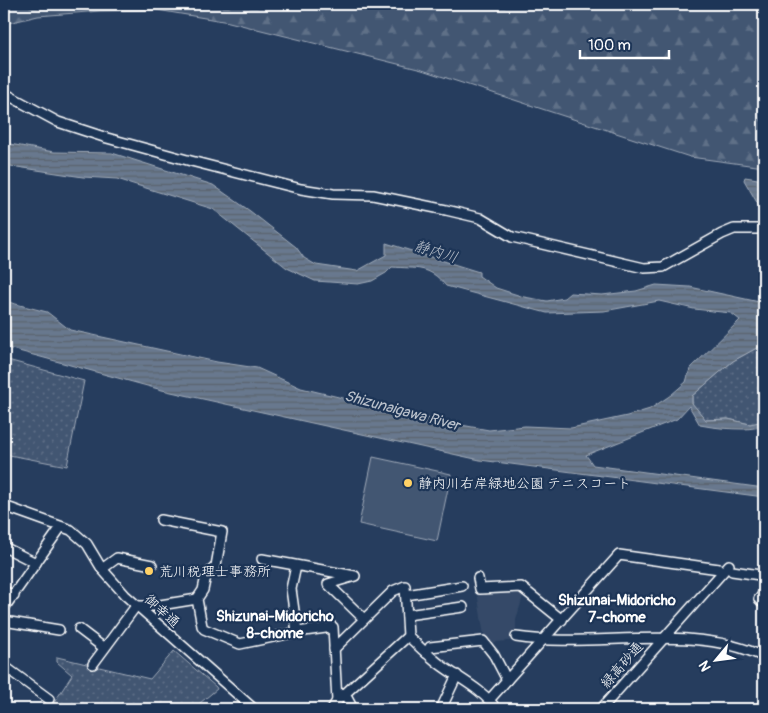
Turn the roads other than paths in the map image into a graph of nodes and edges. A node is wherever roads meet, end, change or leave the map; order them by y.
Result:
1 (4, 94) edge
2 (764, 229) edge
3 (4, 506) edge
4 (161, 520) dead end
5 (61, 527) junction
6 (4, 546) edge
7 (262, 559) dead end
8 (36, 563) junction
9 (152, 565) dead end
10 (296, 566) junction
11 (719, 568) dead end
12 (102, 569) junction
13 (478, 578) dead end
14 (764, 578) edge
15 (462, 586) dead end
16 (4, 591) edge
17 (764, 593) edge
18 (406, 595) junction
19 (14, 596) junction
20 (197, 599) junction
21 (764, 604) edge
22 (136, 606) junction
23 (463, 607) dead end
24 (4, 608) edge
25 (407, 615) junction
26 (364, 619) junction
27 (562, 620) junction
28 (4, 621) edge
29 (80, 629) dead end
30 (59, 630) dead end
31 (297, 632) junction
32 (408, 636) junction
33 (516, 637) dead end
34 (663, 639) junction
35 (542, 641) junction
36 (104, 648) junction
37 (334, 649) junction
38 (426, 652) junction
39 (764, 657) edge
40 (93, 664) dead end
41 (4, 666) edge
42 (458, 675) junction
43 (507, 680) junction
44 (345, 694) junction
45 (49, 699) dead end
46 (337, 700) junction
47 (490, 700) junction
48 (254, 709) edge
49 (332, 709) edge
50 (353, 709) edge
51 (441, 709) edge
52 (496, 709) edge
53 (601, 709) edge

1 - 2 street
3 - 5 street, 御幸通
4 - 20 street
5 - 8 street
5 - 12 street, 御幸通
6 - 8 street
7 - 10 street
8 - 19 street
9 - 12 street
10 - 26 street
10 - 31 street
11 - 27 street
12 - 22 street, 御幸通
13 - 27 street
14 - 34 street, 緑高砂通
15 - 18 street
16 - 19 street
17 - 21 street
18 - 25 street
18 - 26 street
19 - 24 street
20 - 22 street
20 - 31 street
22 - 36 street
22 - 48 street, 御幸通
23 - 25 street
25 - 32 street
26 - 37 street
27 - 35 street
28 - 30 street
29 - 36 street
31 - 37 street
32 - 38 street
32 - 44 street
33 - 35 street
34 - 35 street
34 - 39 street
34 - 53 street, 緑高砂通
35 - 43 street
36 - 40 street
37 - 46 street
38 - 42 street
38 - 43 street
41 - 45 street
42 - 47 street
42 - 51 street
43 - 47 street
44 - 46 street
44 - 50 street
46 - 49 street
47 - 52 street

